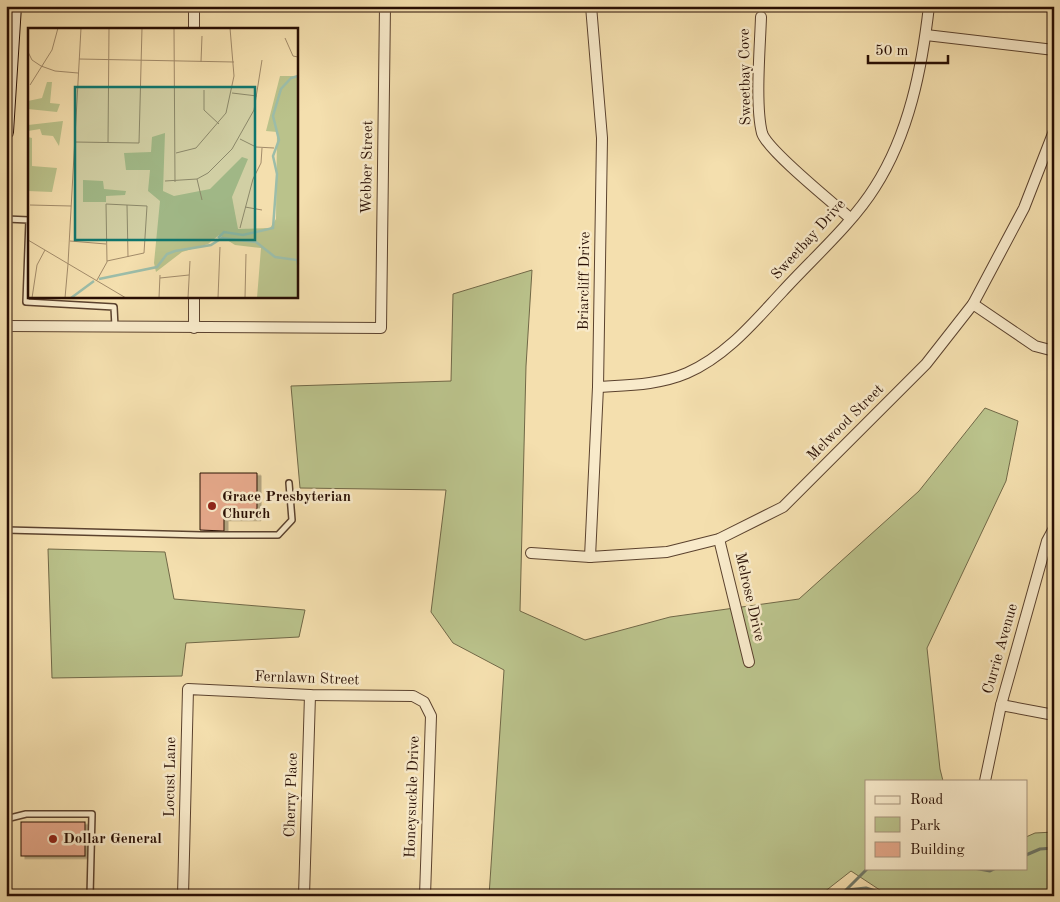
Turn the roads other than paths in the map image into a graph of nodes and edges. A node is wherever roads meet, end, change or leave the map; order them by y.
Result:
1 (14, 6) edge
2 (194, 6) edge
3 (385, 6) edge
4 (591, 6) edge
5 (929, 6) edge
6 (761, 17) dead end
7 (194, 28) edge
8 (926, 35) junction
9 (1054, 50) edge
10 (1054, 131) edge
11 (6, 132) edge
12 (850, 218) junction
13 (6, 219) edge
14 (28, 220) edge
15 (28, 247) edge
16 (194, 298) edge
17 (973, 304) junction
18 (6, 326) edge
19 (115, 327) junction
20 (194, 328) junction
21 (1054, 351) edge
22 (598, 387) junction
23 (289, 483) dead end
24 (1054, 528) edge
25 (6, 530) edge
26 (719, 538) junction
27 (1050, 543) edge
28 (531, 553) dead end
29 (590, 557) junction
30 (749, 662) dead end
31 (188, 689) joint
32 (310, 695) junction
33 (424, 702) joint
34 (1001, 705) junction
35 (1054, 715) edge
36 (985, 780) edge
37 (6, 819) edge
38 (90, 896) edge
39 (183, 896) edge
40 (304, 896) edge
41 (425, 896) edge

1 - 11 main road
2 - 7 street
3 - 20 street, Webber Street
4 - 22 street, Briarcliff Drive
5 - 8 street, Sweetbay Drive
6 - 12 street, Sweetbay Cove
8 - 9 street
8 - 12 street, Sweetbay Drive
10 - 17 street, Melwood Street
12 - 22 street, Sweetbay Drive
13 - 14 lane
15 - 19 lane
16 - 20 street
17 - 21 street
17 - 26 street, Melwood Street
18 - 19 street
19 - 20 street
22 - 29 street, Briarcliff Drive
23 - 25 lane
24 - 27 street, Currie Avenue
26 - 29 street, Melwood Street
26 - 30 street, Melrose Drive
27 - 34 street, Currie Avenue
28 - 29 street, Melwood Street
31 - 32 street, Fernlawn Street
31 - 39 street, Locust Lane
32 - 33 street, Fernlawn Street
32 - 40 street, Cherry Place
33 - 41 street, Honeysuckle Drive
34 - 35 street
34 - 36 street, Currie Avenue
37 - 38 lane

